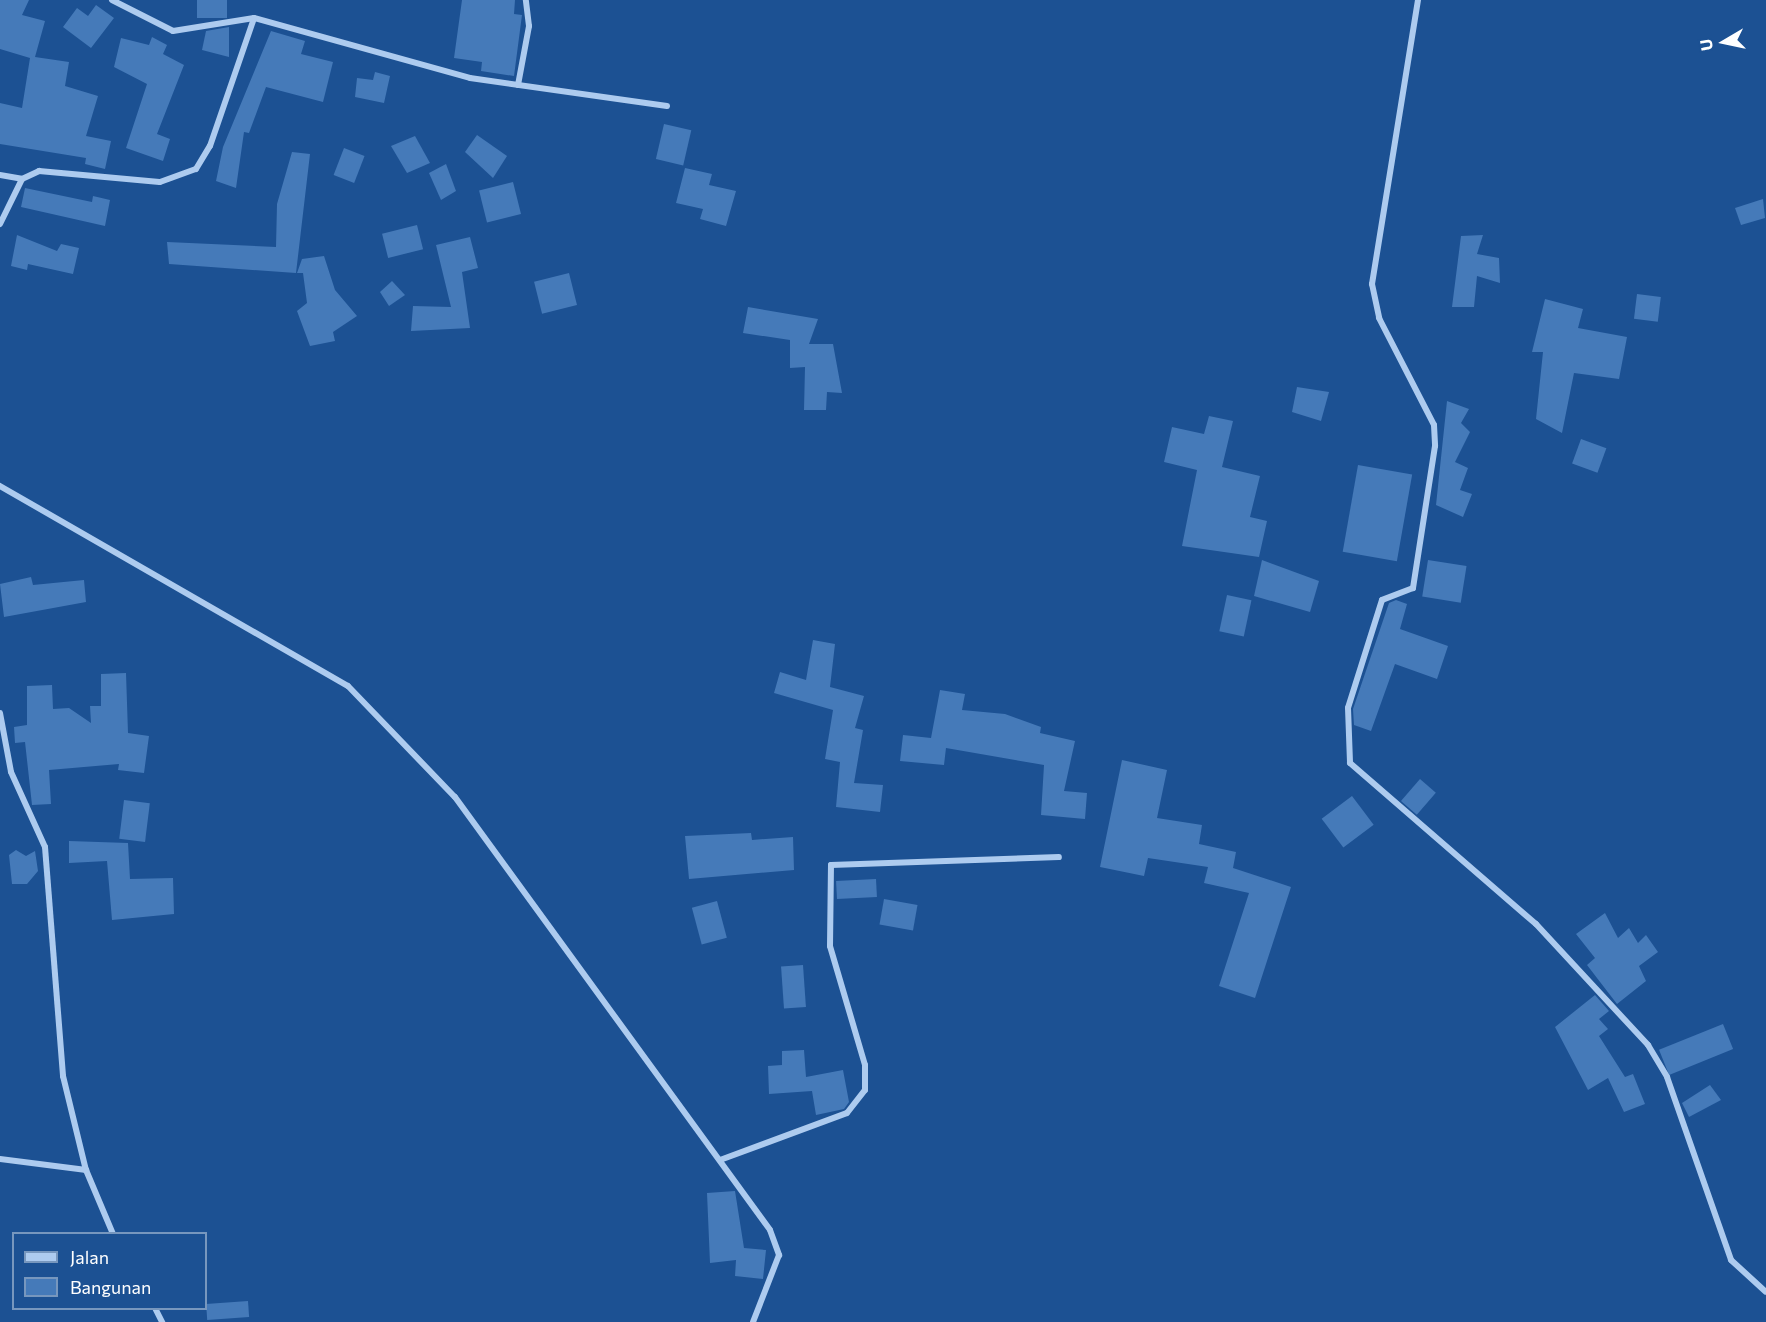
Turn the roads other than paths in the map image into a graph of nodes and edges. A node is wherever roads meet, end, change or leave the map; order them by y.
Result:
1 (112, 0) edge
2 (526, 0) edge
3 (1418, 0) edge
4 (254, 18) junction
5 (518, 85) junction
6 (667, 106) dead end
7 (0, 175) edge
8 (22, 179) junction
9 (0, 224) edge
10 (0, 486) edge
11 (0, 713) edge
12 (1059, 857) dead end
13 (0, 1159) edge
14 (720, 1160) junction
15 (86, 1170) junction
16 (113, 1232) edge
17 (1766, 1292) edge
18 (753, 1322) edge

1 - 4 street
2 - 5 street
3 - 17 street
4 - 5 street
4 - 8 street
5 - 6 street
7 - 8 street
8 - 9 street
10 - 14 street
11 - 15 street
12 - 14 street
13 - 15 street
14 - 18 street
15 - 16 street

